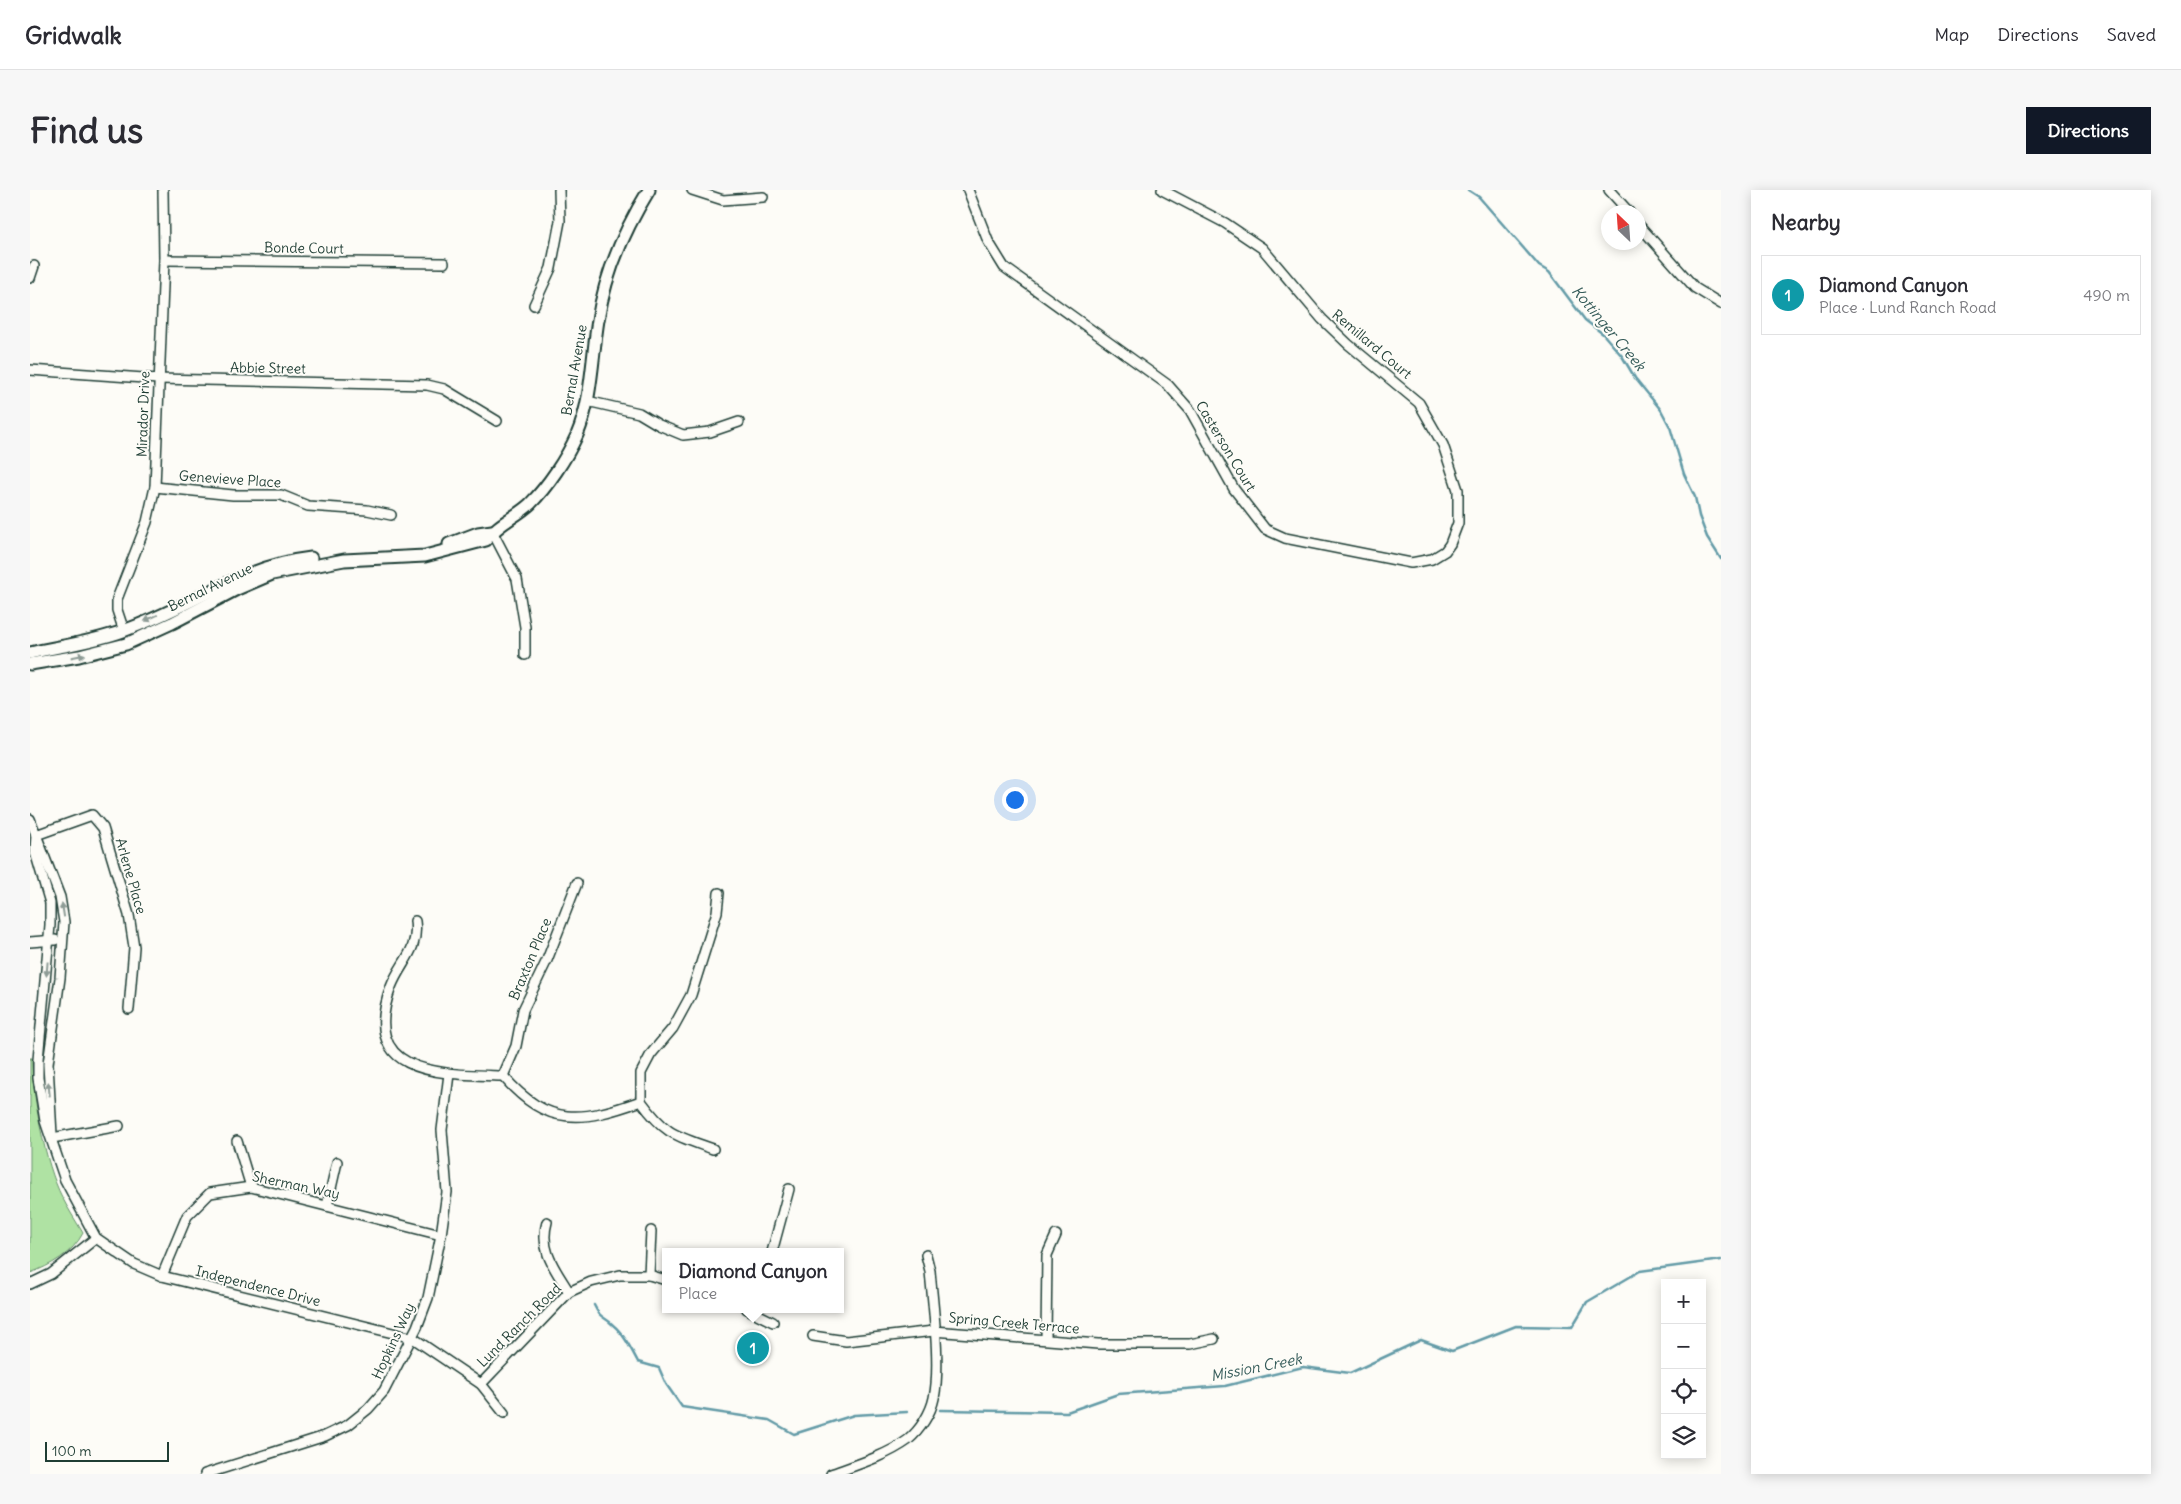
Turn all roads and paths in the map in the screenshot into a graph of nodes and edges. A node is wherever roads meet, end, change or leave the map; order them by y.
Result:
1 (163, 190) edge
2 (559, 190) edge
3 (649, 190) edge
4 (692, 190) edge
5 (968, 190) edge
6 (1162, 190) edge
7 (1609, 190) edge
8 (764, 197) dead end
9 (1623, 205) edge
10 (1646, 233) edge
11 (164, 260) junction
12 (444, 263) dead end
13 (34, 266) dead end
14 (30, 278) edge
15 (1721, 304) edge
16 (534, 305) dead end
17 (30, 370) edge
18 (158, 379) junction
19 (587, 401) junction
20 (497, 421) dead end
21 (739, 422) dead end
22 (155, 487) junction
23 (391, 515) dead end
24 (1458, 523) joint
25 (492, 531) junction
26 (124, 631) junction
27 (30, 653) edge
28 (525, 655) dead end
29 (30, 664) edge
30 (30, 819) edge
31 (36, 835) junction
32 (577, 882) dead end
33 (718, 894) dead end
34 (415, 921) dead end
35 (49, 940) junction
36 (64, 940) junction
37 (30, 942) edge
38 (129, 1009) dead end
39 (449, 1074) junction
40 (503, 1076) junction
41 (641, 1101) junction
42 (119, 1126) dead end
43 (52, 1138) junction
44 (237, 1141) dead end
45 (713, 1149) dead end
46 (337, 1162) dead end
47 (251, 1187) junction
48 (789, 1189) dead end
49 (327, 1206) junction
50 (546, 1222) dead end
51 (651, 1232) dead end
52 (441, 1235) junction
53 (1056, 1235) dead end
54 (96, 1238) junction
55 (773, 1248) edge
56 (926, 1256) dead end
57 (649, 1275) junction
58 (162, 1276) junction
59 (662, 1279) edge
60 (30, 1284) edge
61 (569, 1292) junction
62 (757, 1313) edge
63 (773, 1322) dead end
64 (934, 1331) junction
65 (813, 1336) dead end
66 (413, 1338) junction
67 (1046, 1339) junction
68 (1214, 1339) dead end
69 (481, 1384) junction
70 (504, 1413) dead end
71 (205, 1474) edge
72 (831, 1474) edge

1 - 11 street, Mirador Drive
2 - 16 street
3 - 19 main road, Bernal Avenue
4 - 8 street
5 - 24 street, Casterson Court
6 - 24 street, Remillard Court
7 - 9 street
10 - 15 street
11 - 12 street, Bonde Court
11 - 18 street, Mirador Drive
13 - 14 street
17 - 18 street, Abbie Street
18 - 20 street, Abbie Street
18 - 22 street, Mirador Drive
19 - 21 street
19 - 25 main road, Bernal Avenue
22 - 23 street, Genevieve Place
22 - 26 street, Mirador Drive
25 -> 26 main road, Bernal Avenue
25 - 28 street
29 -> 25 main road, Bernal Avenue
26 - 27 main road, Bernal Avenue
30 - 31 street, Independence Drive
31 - 35 street, Independence Drive
36 -> 31 street, Independence Drive
31 - 38 street, Arlene Place
32 - 40 street, Braxton Place
33 - 41 street
34 - 39 street
35 - 36 street
35 - 37 street
35 -> 43 street, Independence Drive
43 -> 36 street, Independence Drive
39 - 40 street
39 - 52 street, Hopkins Way
40 - 41 street
41 - 45 street
42 - 43 street
43 - 54 street, Independence Drive
44 - 47 street
46 - 49 street
47 - 49 street, Sherman Way
47 - 58 street, Sherman Way
48 - 55 street
49 - 52 street, Sherman Way
50 - 61 street
51 - 57 street
52 - 66 street, Hopkins Way
53 - 67 street
54 - 58 street, Independence Drive
54 - 60 street
56 - 64 street
57 - 59 street, Lund Ranch Road
57 - 61 street, Lund Ranch Road
58 - 66 street, Independence Drive
61 - 69 street, Lund Ranch Road
62 - 63 street
64 - 65 street, Spring Creek Terrace
64 - 67 street, Spring Creek Terrace
64 - 72 street
66 - 69 street, Independence Drive
66 - 71 street, Hopkins Way
67 - 68 street, Spring Creek Terrace
69 - 70 street, Independence Drive

